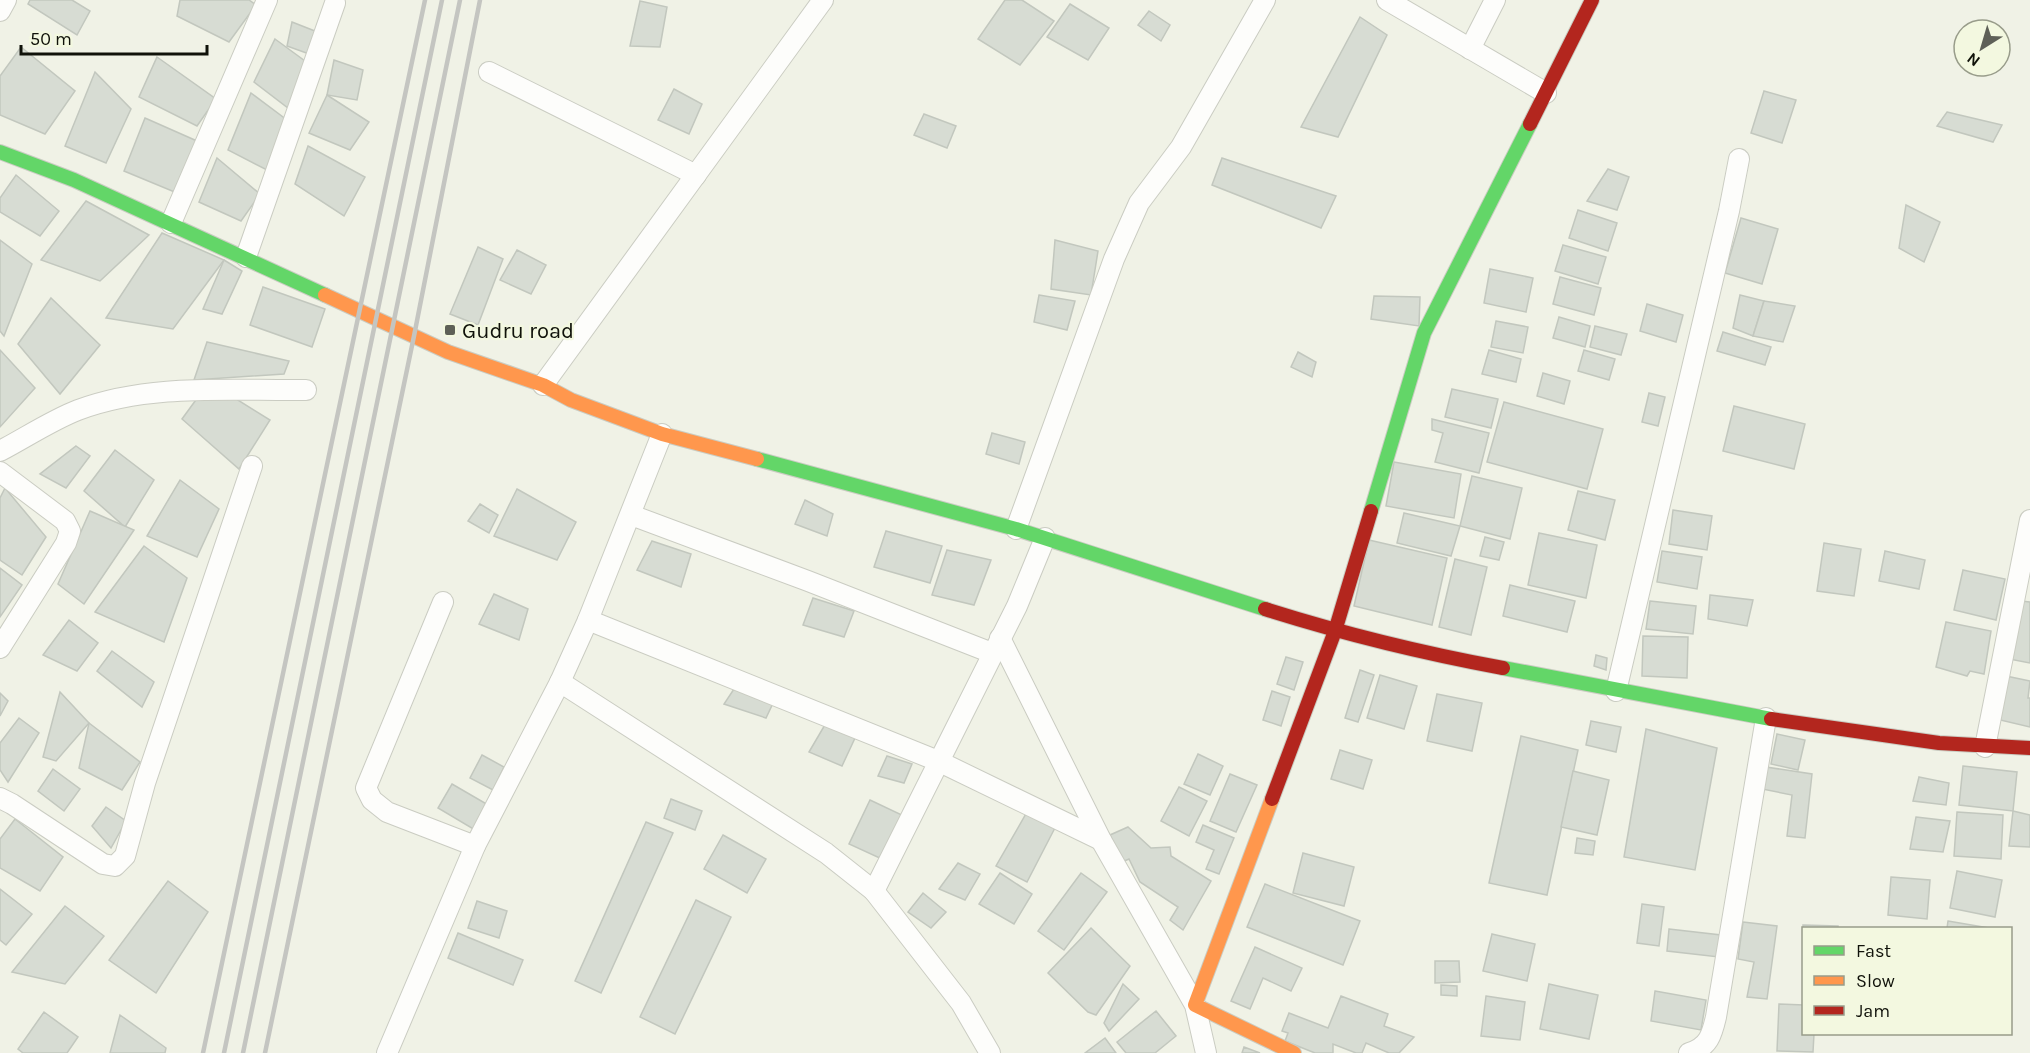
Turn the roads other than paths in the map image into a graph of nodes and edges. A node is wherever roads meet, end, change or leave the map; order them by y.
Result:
1 (6, 0) edge
2 (267, 0) edge
3 (823, 0) edge
4 (1265, 0) edge
5 (1387, 0) edge
6 (1495, 0) edge
7 (1592, 0) edge
8 (335, 3) dead end
9 (0, 11) edge
10 (1470, 49) junction
11 (489, 72) dead end
12 (1546, 93) junction
13 (0, 153) edge
14 (1739, 159) dead end
15 (696, 175) junction
16 (171, 223) junction
17 (246, 257) junction
18 (543, 385) junction
19 (306, 390) dead end
20 (662, 434) junction
21 (0, 451) edge
22 (252, 466) dead end
23 (0, 472) edge
24 (631, 515) junction
25 (2030, 520) edge
26 (1016, 529) junction
27 (1045, 538) junction
28 (443, 602) dead end
29 (588, 620) junction
30 (1335, 631) junction
31 (996, 646) junction
32 (0, 648) edge
33 (560, 682) junction
34 (1616, 691) junction
35 (1766, 718) junction
36 (1985, 747) junction
37 (2030, 748) edge
38 (938, 761) junction
39 (0, 798) edge
40 (1101, 840) junction
41 (476, 846) junction
42 (874, 891) junction
43 (1195, 1005) junction
44 (387, 1053) edge
45 (990, 1053) edge
46 (1206, 1053) edge
47 (1294, 1053) edge
48 (1689, 1053) edge

1 - 9 street
2 - 16 street
3 - 15 street
4 - 26 street
5 - 10 street
6 - 10 street
7 - 12 street
8 - 17 street
10 - 12 street
11 - 15 street
12 - 30 street
13 - 16 street
14 - 34 street
15 - 18 street
16 - 17 street
17 - 18 street
18 - 20 street
19 - 21 street
20 - 24 street
20 - 26 street
22 - 39 street
23 - 32 street
24 - 29 street
24 - 31 street
25 - 36 street
26 - 27 street
27 - 30 street
27 - 31 street
28 - 41 street
29 - 33 street
29 - 38 street
30 - 34 street
30 - 43 street
31 - 38 street
31 - 40 street
33 - 41 street
33 - 42 street
34 - 35 street
35 - 36 street
35 - 48 street
36 - 37 street
38 - 40 street
38 - 42 street
40 - 43 street
41 - 44 street
42 - 45 street
43 - 46 street
43 - 47 street

